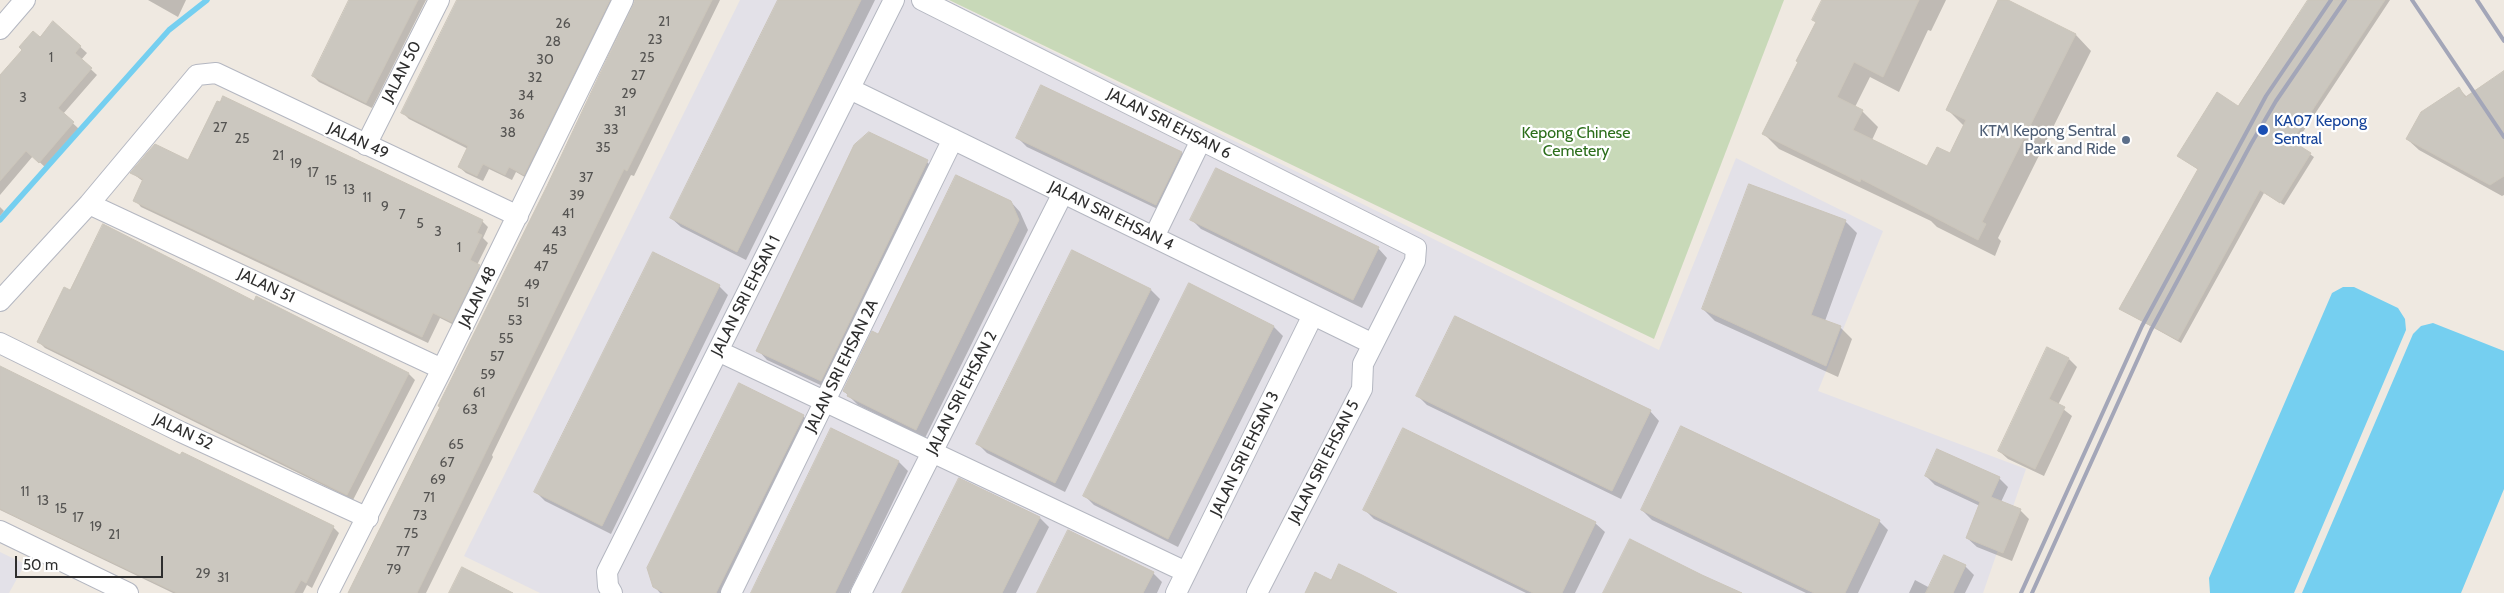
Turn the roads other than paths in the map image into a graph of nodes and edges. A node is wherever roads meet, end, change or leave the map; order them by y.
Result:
1 (25, 0) edge
2 (438, 0) edge
3 (623, 0) edge
4 (894, 0) edge
5 (922, 0) edge
6 (0, 29) edge
7 (850, 89) junction
8 (953, 139) junction
9 (1201, 140) junction
10 (366, 144) junction
11 (1063, 193) junction
12 (89, 204) junction
13 (518, 216) junction
14 (1154, 237) junction
15 (1416, 248) joint
16 (0, 301) edge
17 (1313, 315) junction
18 (0, 344) edge
19 (1373, 344) junction
20 (718, 351) junction
21 (442, 370) junction
22 (825, 403) junction
23 (932, 453) junction
24 (368, 518) junction
25 (0, 531) edge
26 (1186, 572) junction
27 (128, 593) edge
28 (328, 593) edge
29 (612, 593) edge
30 (731, 593) edge
31 (861, 593) edge
32 (1176, 593) edge
33 (1257, 593) edge

1 - 6 street
2 - 10 street, JALAN 50
3 - 13 street, JALAN 48
4 - 7 street, JALAN SRI EHSAN 1
5 - 9 street, JALAN SRI EHSAN 6
7 - 8 street, JALAN SRI EHSAN 4
7 - 20 street, JALAN SRI EHSAN 1
8 - 11 street, JALAN SRI EHSAN 4
8 - 22 street, JALAN SRI EHSAN 2A
9 - 14 street
9 - 15 street, JALAN SRI EHSAN 6
10 - 12 street, JALAN 49
10 - 13 street, JALAN 49
11 - 14 street, JALAN SRI EHSAN 4
11 - 23 street, JALAN SRI EHSAN 2
12 - 16 street
12 - 21 street, JALAN 51
13 - 21 street, JALAN 48
14 - 17 street, JALAN SRI EHSAN 4
15 - 19 street, JALAN SRI EHSAN 5
17 - 19 street, JALAN SRI EHSAN 4
17 - 26 street, JALAN SRI EHSAN 3
18 - 24 street, JALAN 52
19 - 33 street, JALAN SRI EHSAN 5
20 - 22 street
20 - 29 street, JALAN SRI EHSAN 1
21 - 24 street, JALAN 48
22 - 23 street
22 - 30 street, JALAN SRI EHSAN 2A
23 - 26 street
23 - 31 street, JALAN SRI EHSAN 2
24 - 28 street, JALAN 48
25 - 27 street
26 - 32 street, JALAN SRI EHSAN 3

